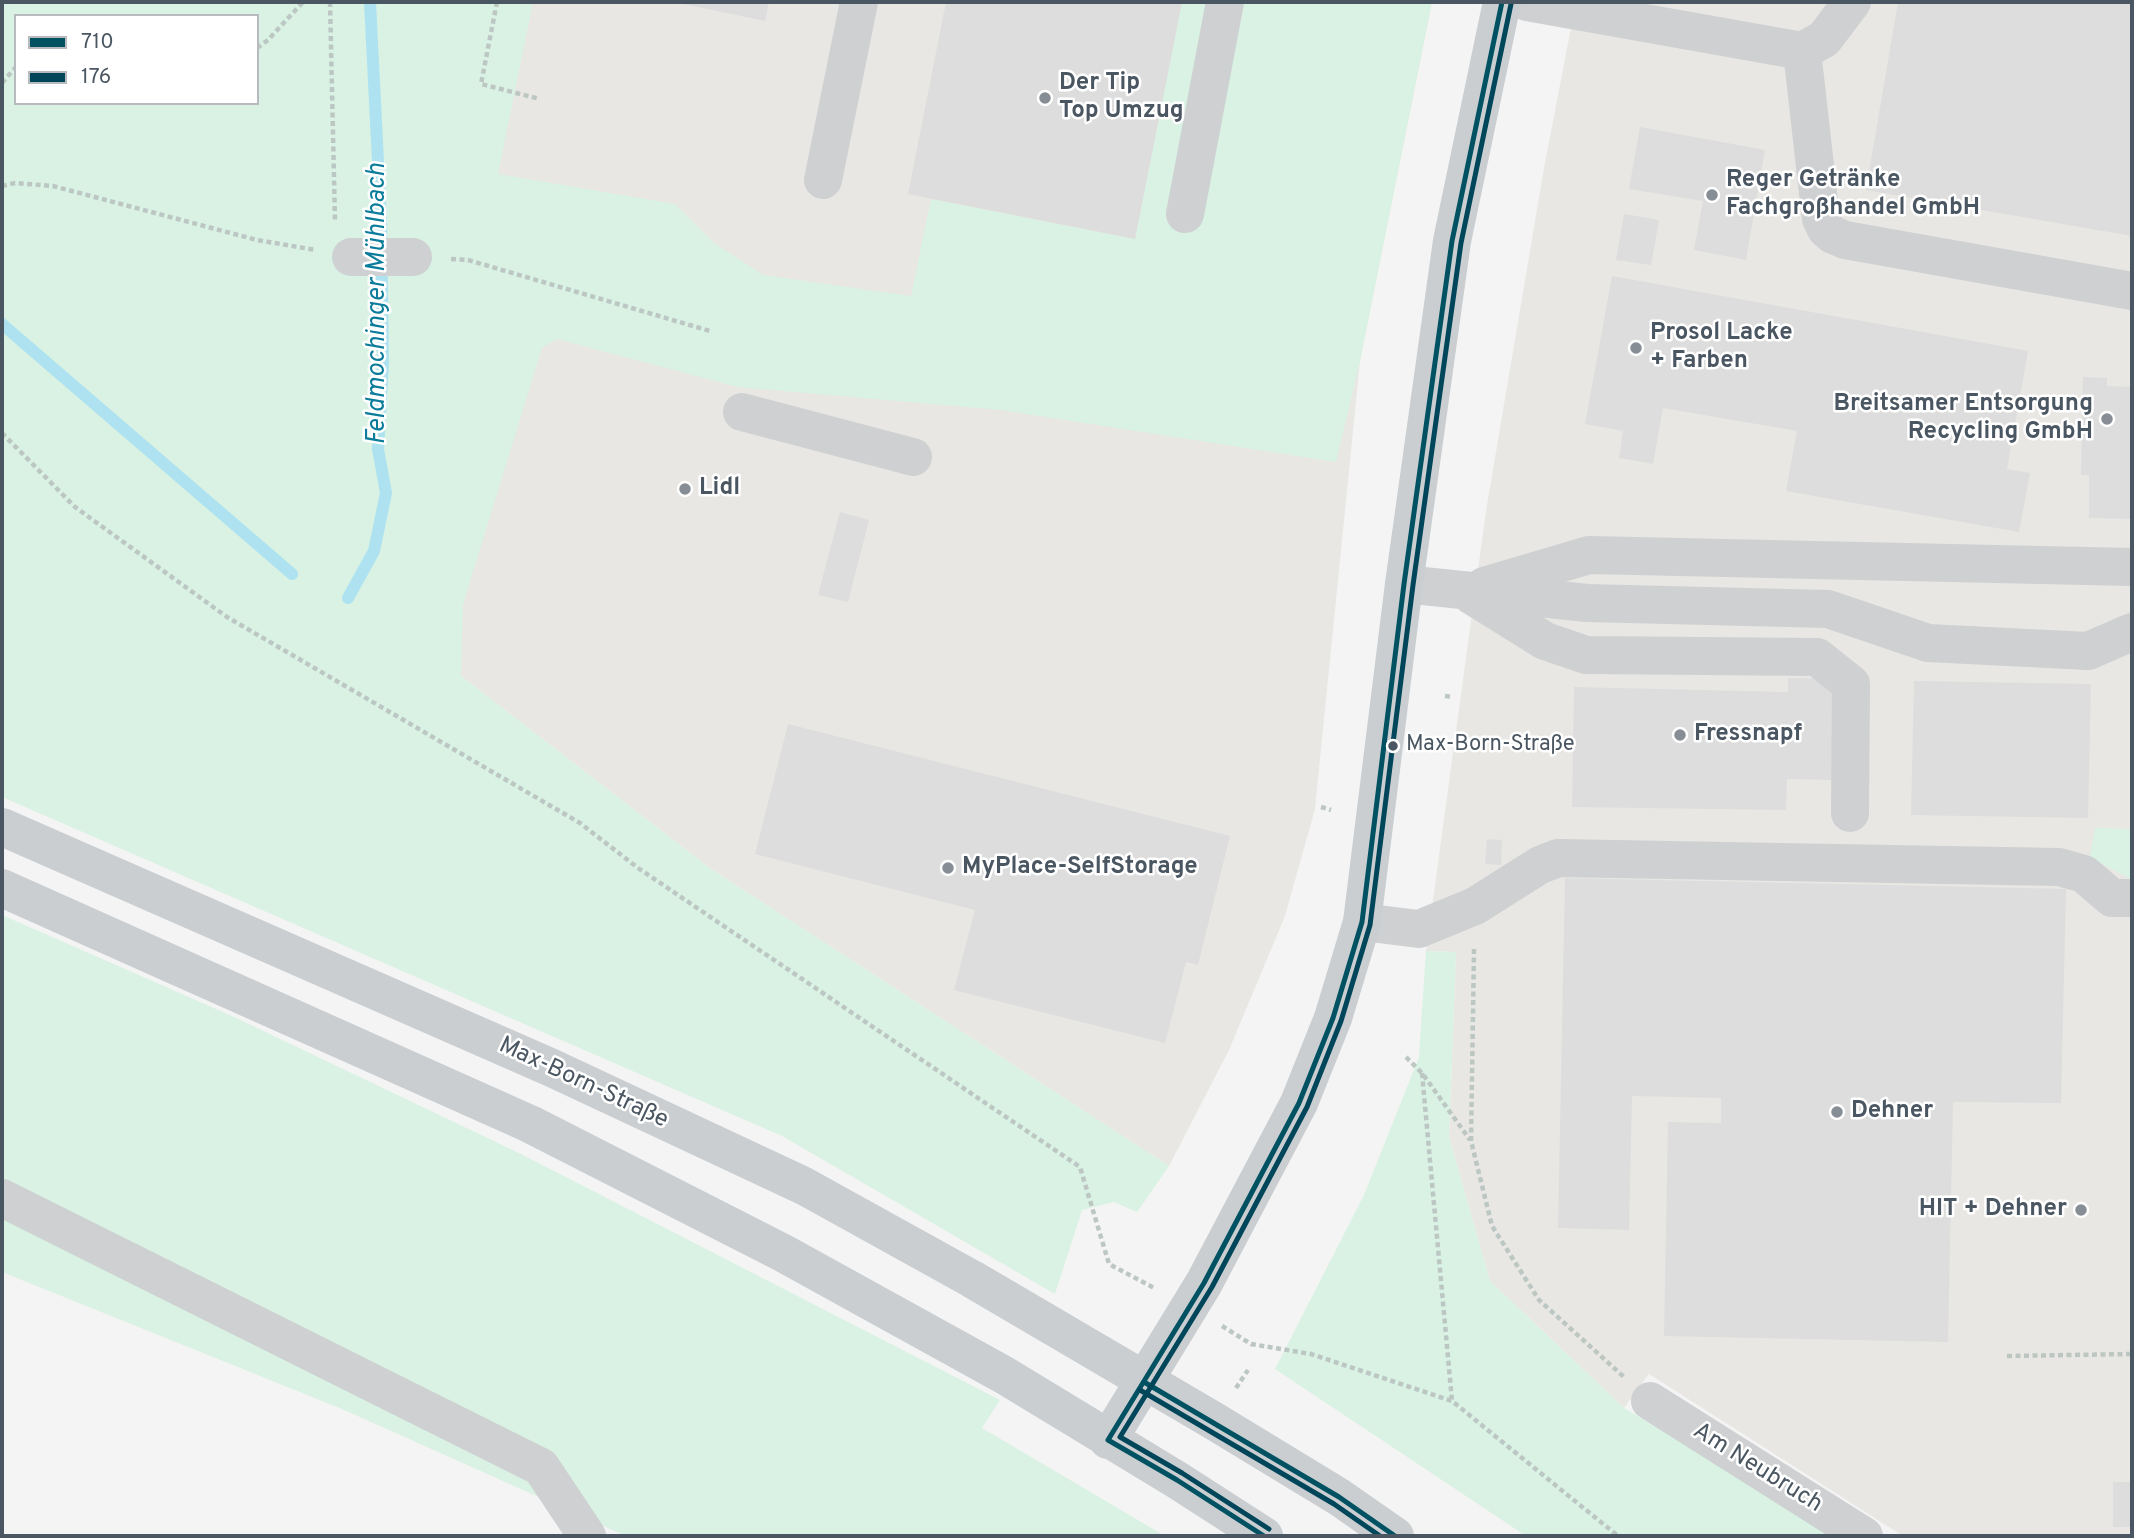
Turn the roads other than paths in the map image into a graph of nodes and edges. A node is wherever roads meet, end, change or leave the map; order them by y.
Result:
1 (859, 2) edge
2 (1225, 2) edge
3 (1502, 2) edge
4 (1527, 2) edge
5 (1852, 2) edge
6 (1802, 51) junction
7 (822, 180) dead end
8 (1185, 214) dead end
9 (342, 255) road end
10 (413, 257) road end
11 (2132, 291) edge
12 (742, 412) dead end
13 (913, 457) dead end
14 (2132, 567) edge
15 (1404, 584) junction
16 (1466, 592) junction
17 (2132, 632) edge
18 (1850, 813) dead end
19 (2, 827) edge
20 (2, 888) edge
21 (2132, 898) edge
22 (1362, 922) junction
23 (2, 1198) edge
24 (1144, 1382) junction
25 (1650, 1401) road end
26 (1108, 1440) junction
27 (587, 1536) edge
28 (1264, 1536) edge
29 (1395, 1536) edge
30 (1864, 1536) edge

1 - 7 street
2 - 8 street
3 - 15 main road
4 - 6 street
5 - 6 street
6 - 11 street
9 - 10 street
12 - 13 street
14 - 16 street
15 - 16 street
15 - 22 main road
16 - 17 street
16 - 18 street
19 - 24 main road, Max-Born-Straße
20 - 26 main road
21 - 22 street
22 - 24 main road
23 - 27 street
24 - 26 main road
24 - 29 main road, Max-Born-Straße
25 - 30 street, Am Neubruch
26 - 28 main road

